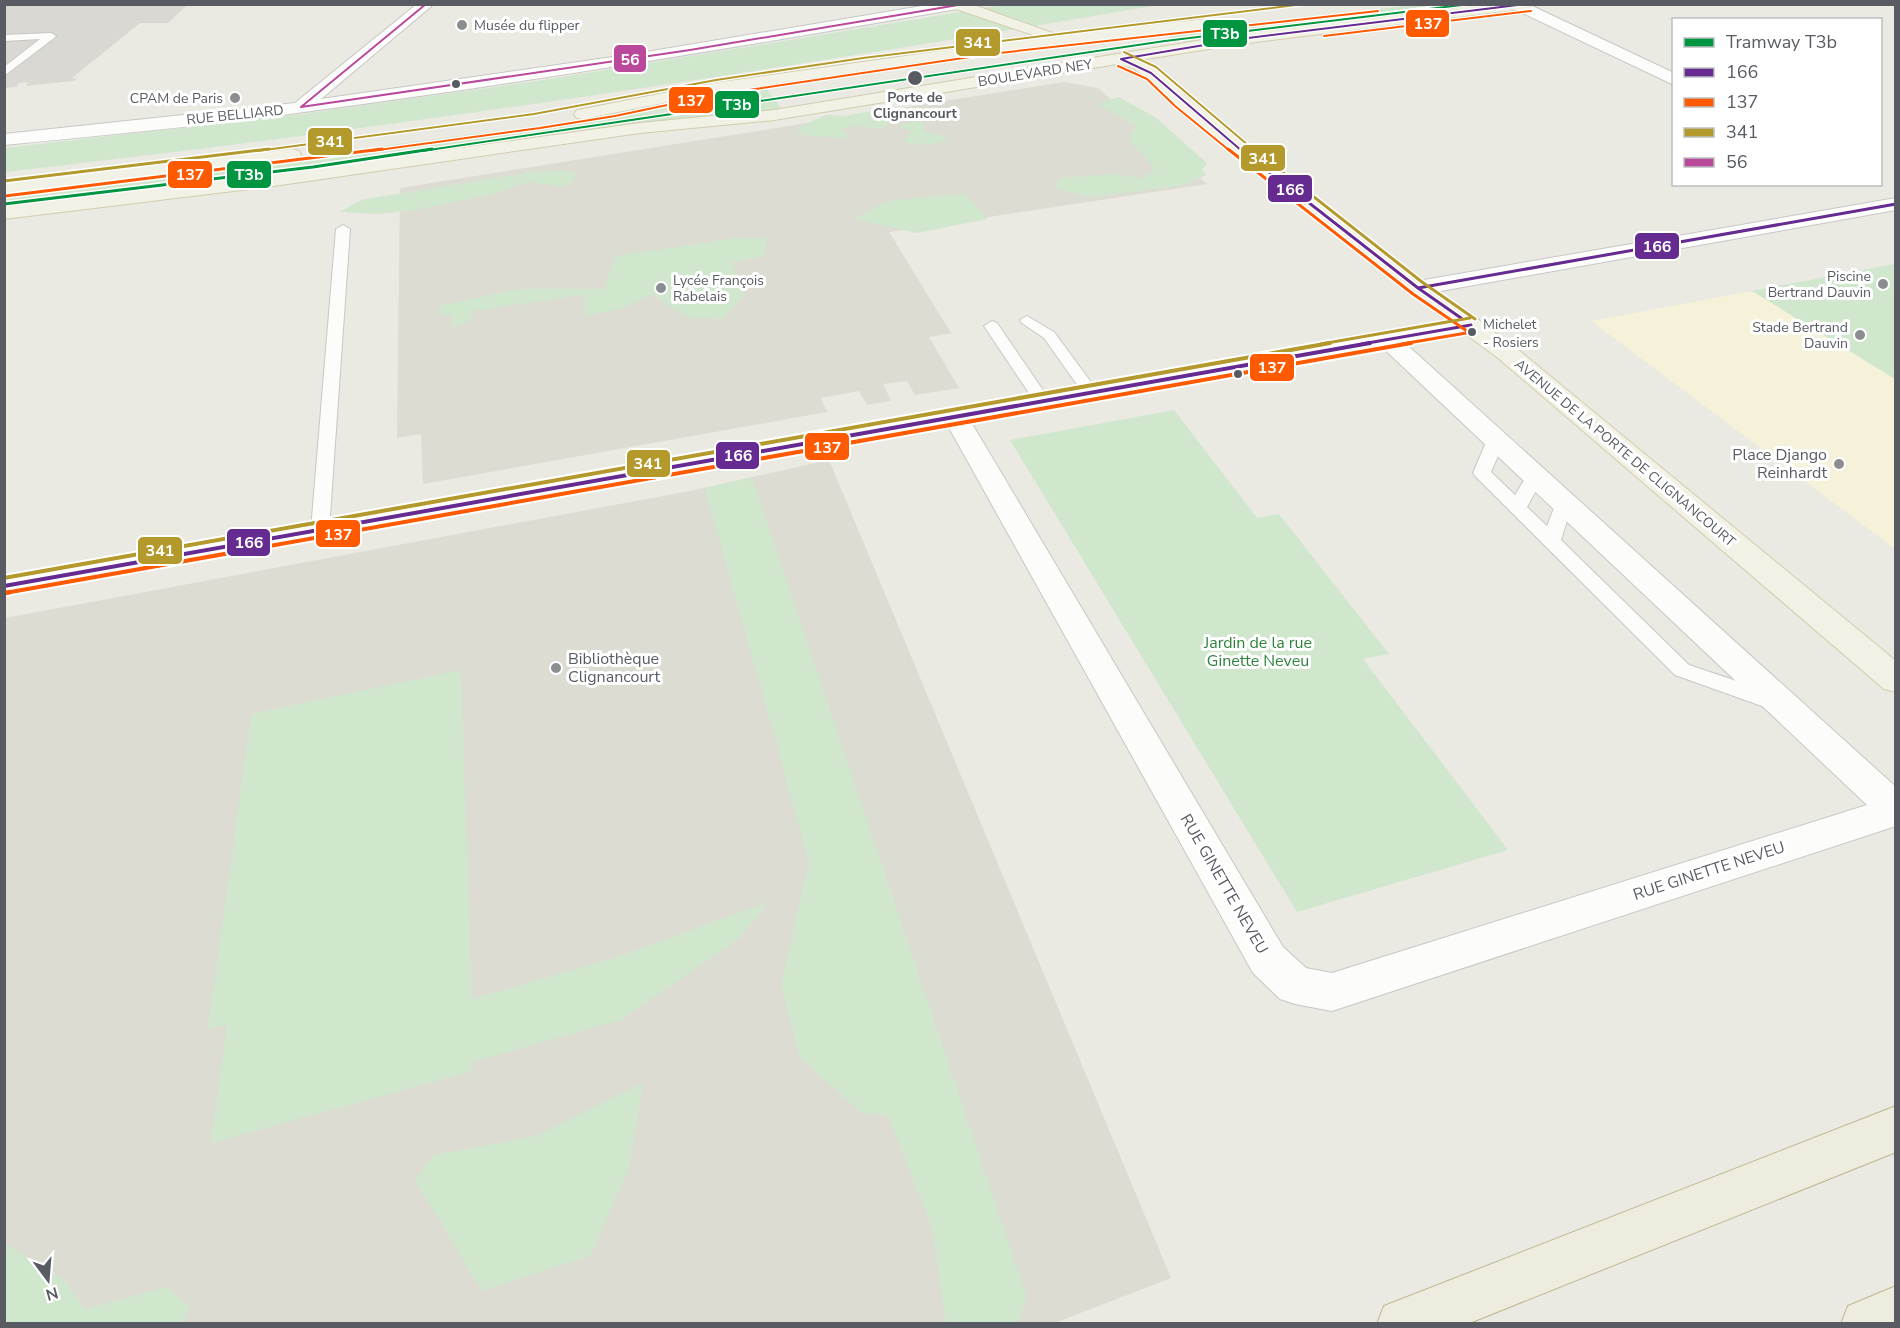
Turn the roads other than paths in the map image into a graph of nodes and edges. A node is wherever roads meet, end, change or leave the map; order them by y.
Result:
1 (427, 4) edge
2 (1377, 4) edge
3 (958, 5) edge
4 (1524, 5) edge
5 (4, 38) edge
6 (1061, 39) junction
7 (1121, 59) junction
8 (4, 73) edge
9 (1672, 79) edge
10 (301, 107) junction
11 (4, 140) edge
12 (4, 189) edge
13 (1895, 192) edge
14 (4, 213) edge
15 (343, 229) dead end
16 (1418, 288) junction
17 (1027, 320) dead end
18 (1471, 325) junction
19 (992, 326) dead end
20 (1387, 339) junction
21 (1091, 393) junction
22 (1043, 402) junction
23 (956, 418) junction
24 (1496, 440) junction
25 (1535, 476) junction
26 (1564, 502) junction
27 (1517, 508) junction
28 (320, 530) junction
29 (1551, 541) junction
30 (4, 586) edge
31 (1896, 680) edge
32 (1781, 704) junction
33 (1896, 810) edge
34 (1896, 1129) edge
35 (1896, 1311) edge
36 (1402, 1323) edge
37 (1866, 1323) edge

1 - 10 street
2 - 6 main road, BOULEVARD NEY
3 - 6 main road
3 - 10 street, RUE BELLIARD
4 - 7 main road, BOULEVARD NEY
4 - 9 street
5 - 8 lane
6 - 7 main road
6 - 12 main road, BOULEVARD NEY
7 - 14 main road, BOULEVARD NEY
7 - 16 main road, AVENUE DE LA PORTE DE CLIGNANCOURT
10 - 11 street, RUE BELLIARD
13 - 16 street
15 - 28 lane
16 - 18 main road, AVENUE DE LA PORTE DE CLIGNANCOURT
17 - 21 lane
18 - 20 street
18 - 31 main road, AVENUE DE LA PORTE DE CLIGNANCOURT
19 - 22 lane
20 - 21 street
20 - 24 street
21 - 22 street
22 - 23 street
23 - 28 street
23 - 33 street, RUE GINETTE NEVEU
24 - 25 street
24 - 27 lane
25 - 26 street
25 - 27 lane
26 - 29 lane
26 - 32 street
27 - 29 lane
28 - 30 street
29 - 32 lane
32 - 33 street
34 - 36 highway
35 - 37 highway

